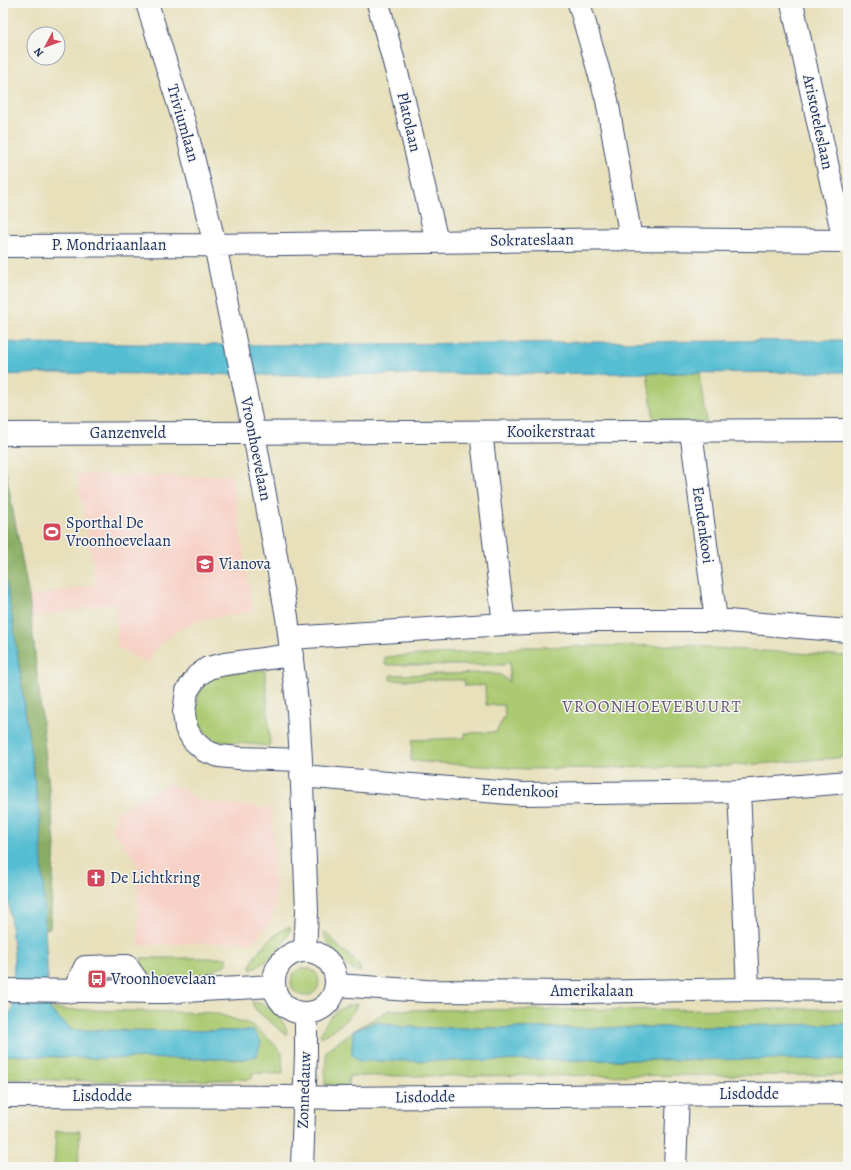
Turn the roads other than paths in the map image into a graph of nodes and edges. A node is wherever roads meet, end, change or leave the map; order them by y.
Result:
1 (147, 3) edge
2 (378, 3) edge
3 (579, 3) edge
4 (792, 3) edge
5 (631, 239) junction
6 (846, 241) edge
7 (437, 242) junction
8 (215, 245) junction
9 (3, 246) edge
10 (848, 430) edge
11 (691, 431) junction
12 (481, 432) junction
13 (3, 434) edge
14 (254, 434) junction
15 (716, 620) junction
16 (504, 624) junction
17 (848, 631) edge
18 (291, 646) junction
19 (301, 768) junction
20 (848, 782) edge
21 (739, 791) junction
22 (305, 950) junction
23 (336, 985) junction
24 (274, 986) junction
25 (748, 989) junction
26 (4, 990) edge
27 (848, 990) edge
28 (306, 1014) junction
29 (848, 1093) edge
30 (678, 1094) junction
31 (3, 1096) edge
32 (304, 1097) junction
33 (302, 1167) edge
34 (675, 1167) edge

1 - 8 street, Triviumlaan
2 - 7 street, Platolaan
3 - 5 street
4 - 6 street, Aristoteleslaan
5 - 6 street, Sokrateslaan
5 - 7 street, Sokrateslaan
7 - 8 street, Sokrateslaan
8 - 9 street, P. Mondriaanlaan
8 - 14 street, Vroonhoevelaan
10 - 11 street, Kooikerstraat
11 - 12 street, Kooikerstraat
11 - 15 street, Eendenkooi
12 - 14 street, Kooikerstraat
12 - 16 street
13 - 14 street, Ganzenveld
14 - 18 street, Vroonhoevelaan
15 - 16 street
15 - 17 street
16 - 18 street
18 - 19 street, Vroonhoevelaan
18 - 19 street
19 - 21 street, Eendenkooi
19 - 22 street, Vroonhoevelaan
20 - 21 street, Eendenkooi
21 - 25 street
22 - 23 street
22 - 24 street
23 - 25 street, Amerikalaan
23 - 28 street
24 - 26 street
24 - 28 street
25 - 27 street, Amerikalaan
28 - 32 street, Zonnedauw
29 - 30 street, Lisdodde
30 - 32 street, Lisdodde
30 - 34 street
31 - 32 street, Lisdodde
32 - 33 street, Zonnedauw

